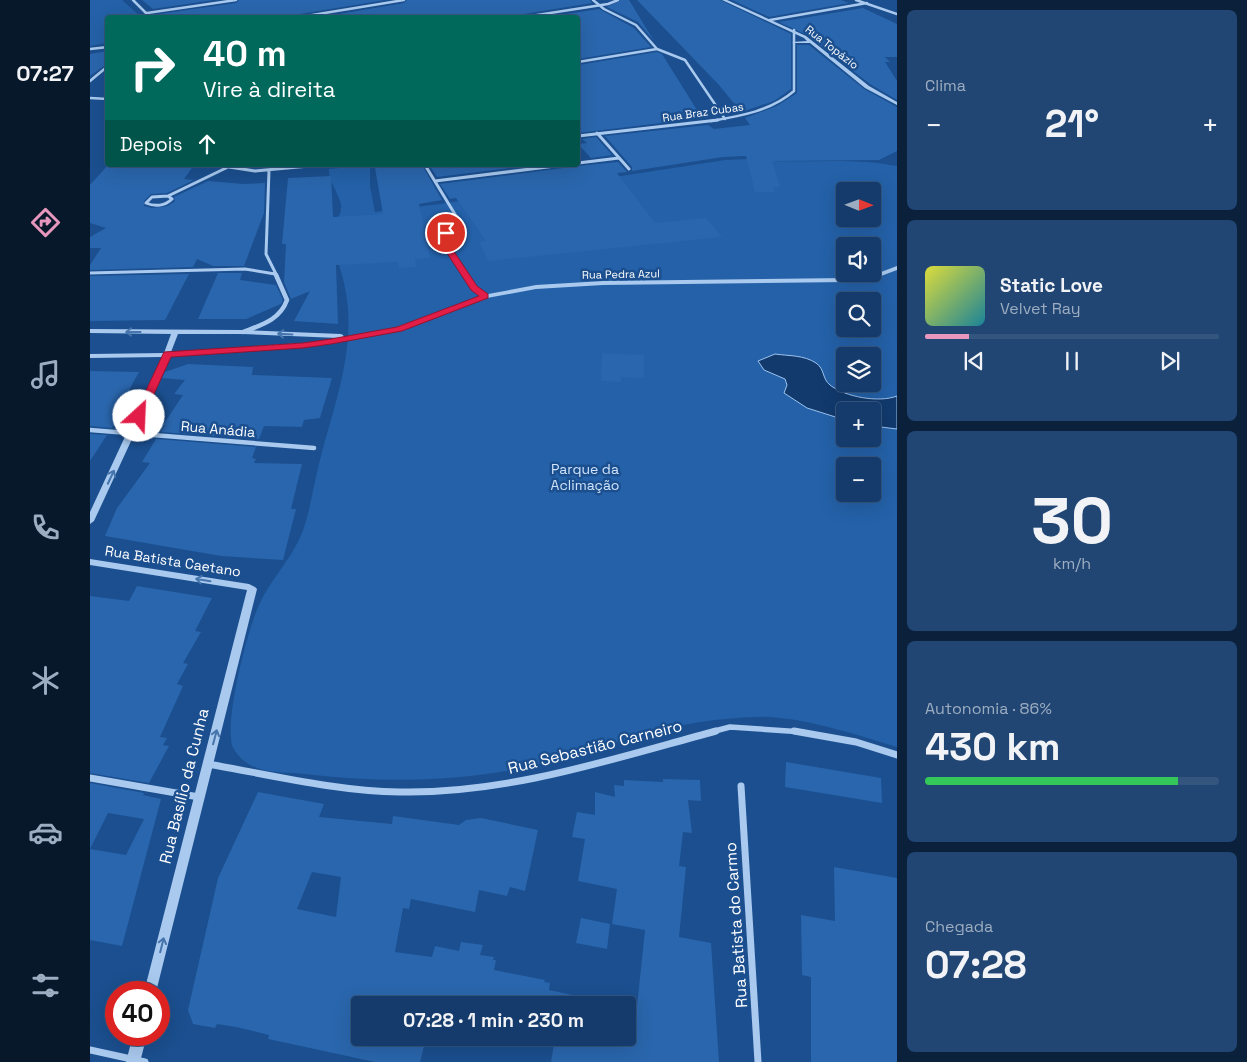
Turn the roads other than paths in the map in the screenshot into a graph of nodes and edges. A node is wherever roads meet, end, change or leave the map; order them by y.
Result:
1 (133, 0) edge
2 (236, 0) edge
3 (404, 0) edge
4 (593, 0) edge
5 (618, 0) edge
6 (724, 0) edge
7 (856, 0) edge
8 (867, 4) junction
9 (599, 5) junction
10 (147, 13) joint
11 (897, 14) edge
12 (312, 15) edge
13 (537, 15) edge
14 (770, 20) junction
15 (794, 30) junction
16 (794, 42) junction
17 (814, 42) junction
18 (105, 47) edge
19 (90, 49) edge
20 (657, 49) junction
21 (580, 62) edge
22 (105, 69) edge
23 (90, 82) edge
24 (90, 98) edge
25 (105, 99) edge
26 (897, 104) edge
27 (725, 119) junction
28 (597, 134) junction
29 (580, 136) edge
30 (619, 158) junction
31 (580, 163) edge
32 (223, 167) edge
33 (303, 167) edge
34 (426, 167) edge
35 (547, 167) edge
36 (226, 168) junction
37 (629, 169) dead end
38 (269, 171) junction
39 (435, 181) junction
40 (168, 196) junction
41 (897, 268) edge
42 (90, 273) edge
43 (275, 274) junction
44 (485, 296) junction
45 (90, 332) edge
46 (175, 332) junction
47 (243, 332) junction
48 (351, 336) junction
49 (167, 354) junction
50 (90, 356) edge
51 (90, 430) edge
52 (132, 433) junction
53 (314, 448) dead end
54 (90, 521) edge
55 (90, 562) edge
56 (251, 588) joint
57 (897, 755) edge
58 (208, 764) junction
59 (90, 778) edge
60 (741, 786) dead end
61 (199, 797) junction
62 (153, 981) edge
63 (139, 1046) edge
64 (90, 1050) edge
65 (137, 1061) edge
66 (758, 1062) edge

1 - 10 street
2 - 10 street
3 - 12 street
4 - 9 street
5 - 9 street
6 - 14 street, Rua Topázio
7 - 8 street
8 - 11 street
8 - 14 street
9 - 13 street
9 - 20 street
14 - 15 street, Rua Topázio
15 - 16 street, Rua Braz Cubas
15 - 17 street, Rua Topázio
16 - 17 street
16 - 27 street, Rua Braz Cubas
17 - 26 street, Rua Topázio
18 - 19 street
20 - 21 street
20 - 27 street
22 - 23 street
24 - 25 street
27 - 28 street, Rua Braz Cubas
28 - 29 street, Rua Braz Cubas
28 - 30 street
30 - 31 street
30 - 37 street
32 - 36 street
33 - 38 street
34 - 39 street
35 - 39 street
36 - 38 street
36 - 40 street
38 - 43 street
39 - 44 street
40 - 40 street
41 - 44 street, Rua Pedra Azul
42 - 43 street
43 - 47 street
44 - 48 street, Rua Pedra Azul
46 -> 45 street
46 - 47 street
46 - 49 street
48 -> 47 street
48 - 49 street
49 - 50 street
49 - 52 street
51 - 52 street, Rua Anádia
52 - 53 street, Rua Anádia
54 -> 52 street
56 -> 55 street, Rua Batista Caetano
58 -> 56 street, Rua Basílio da Cunha
57 - 58 street, Rua Sebastião Carneiro
58 - 61 street, Rua Basílio da Cunha
59 - 61 street
60 - 66 street, Rua Batista do Carmo
62 -> 61 street, Rua Basílio da Cunha
63 - 65 street
64 - 65 street

